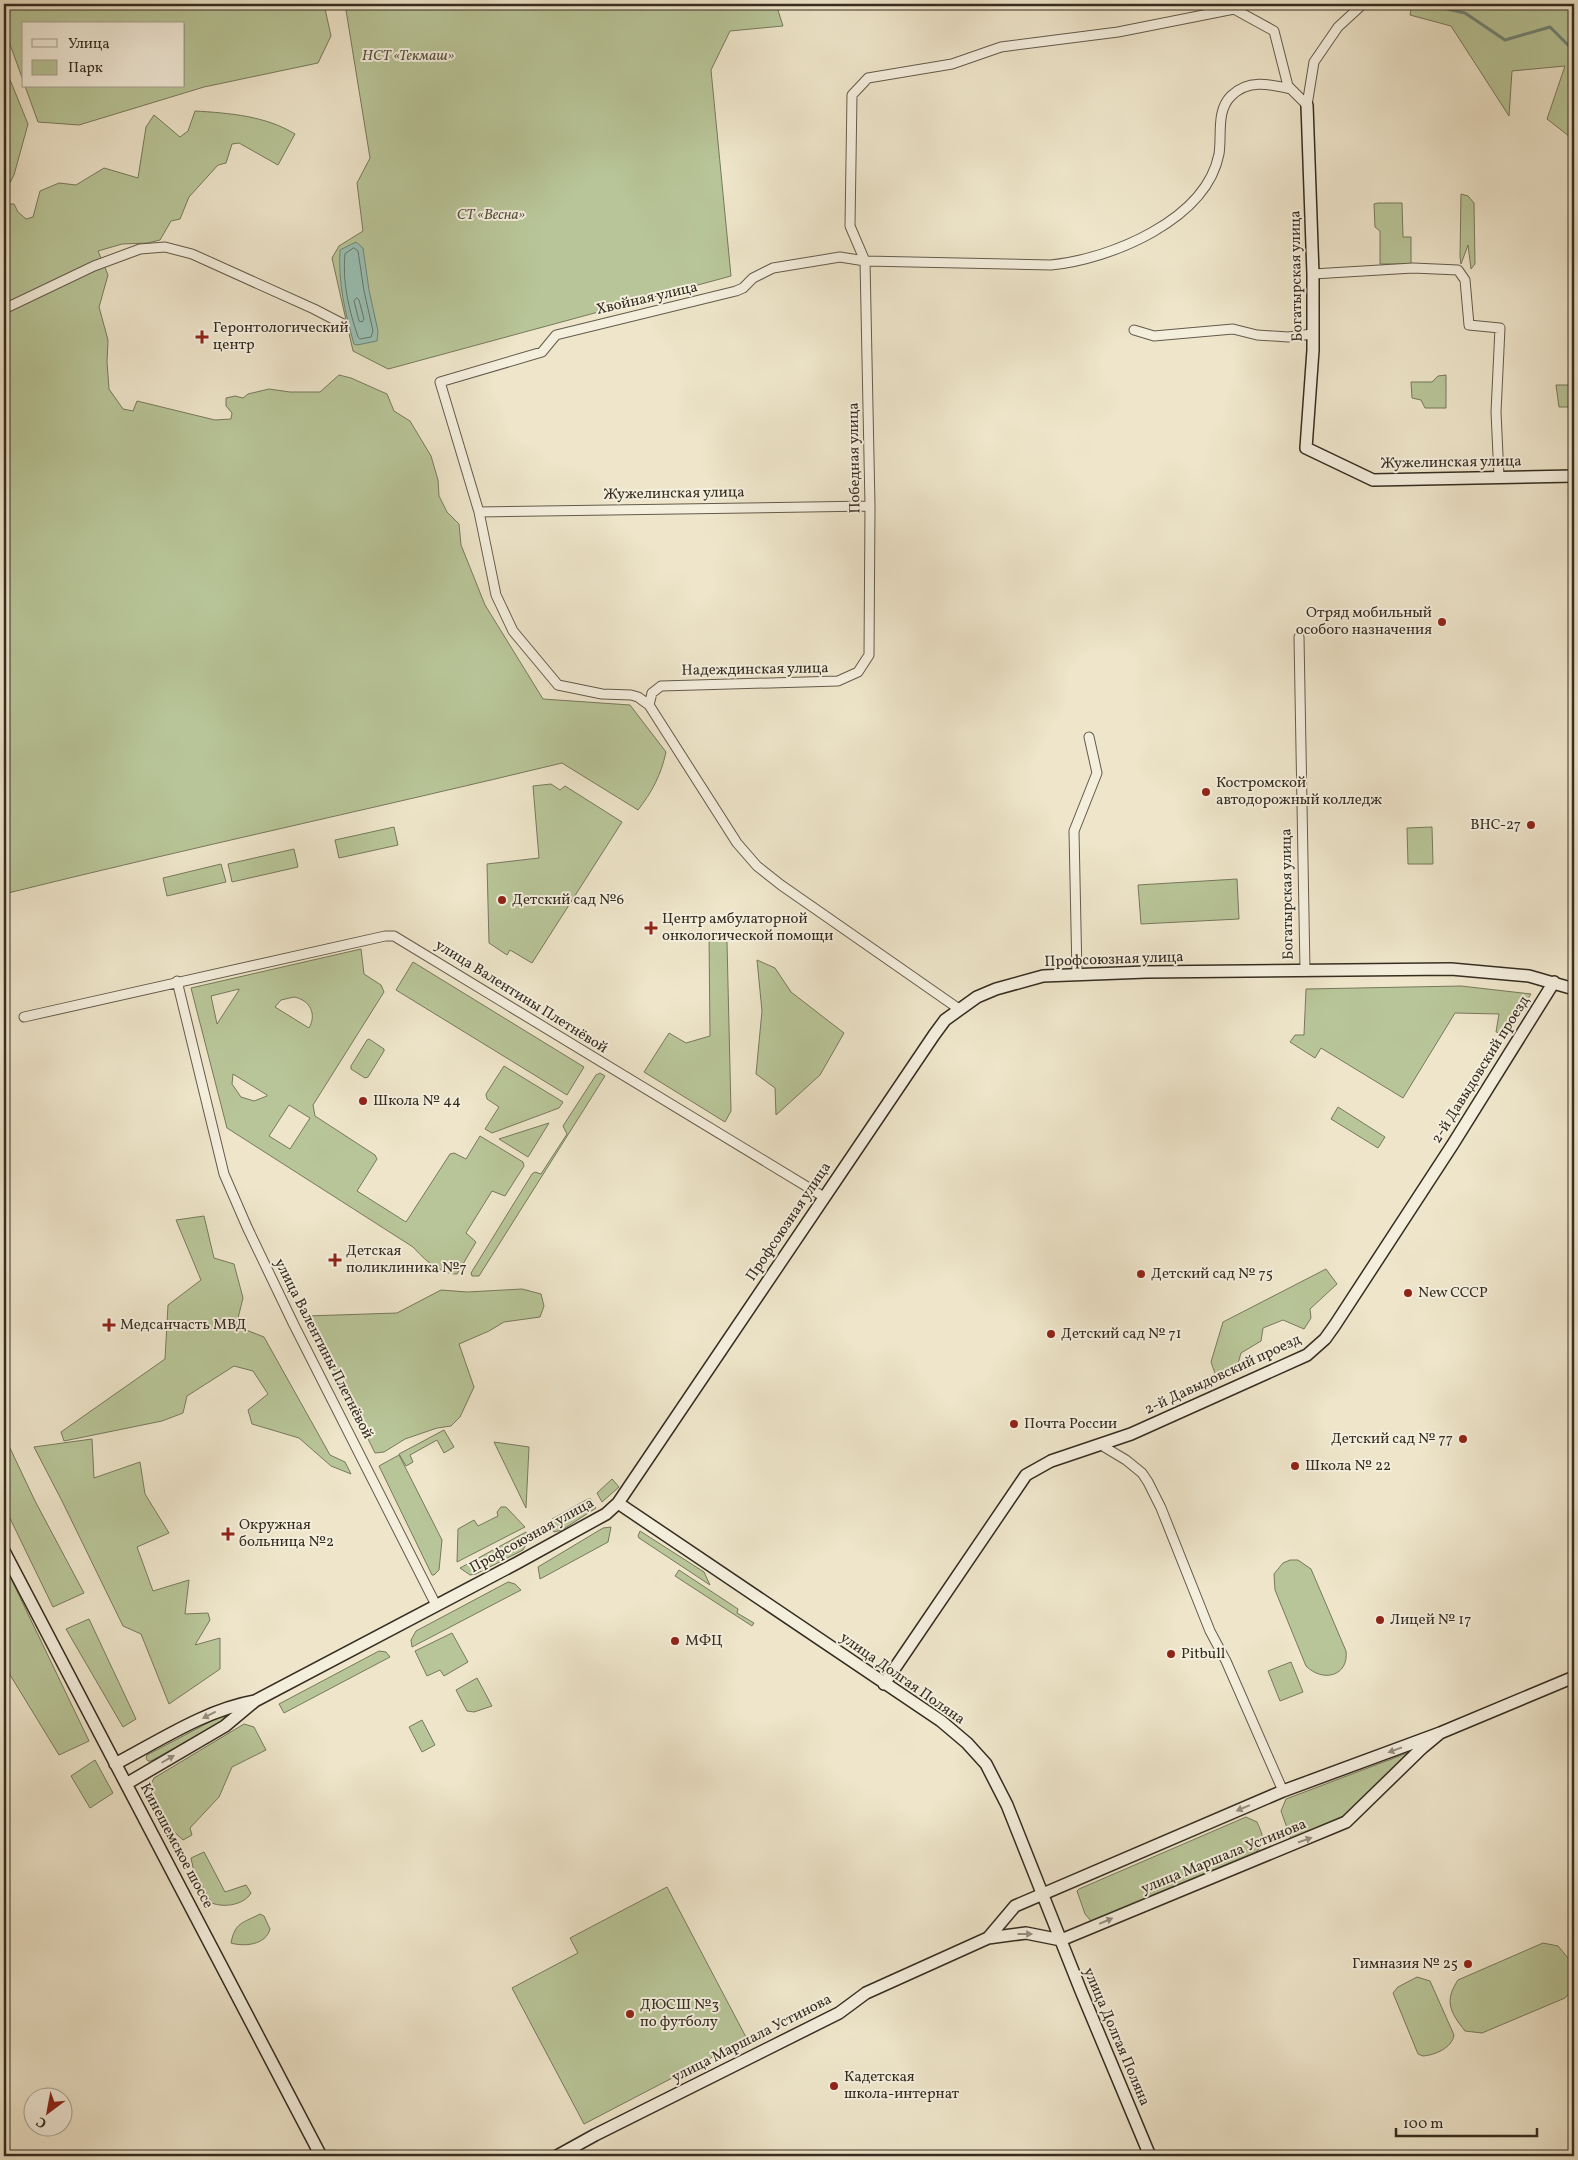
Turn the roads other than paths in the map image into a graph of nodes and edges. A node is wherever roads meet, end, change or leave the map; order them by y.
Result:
1 (1363, 4) edge
2 (1291, 89) junction
3 (1307, 104) junction
4 (865, 261) junction
5 (1313, 274) junction
6 (4, 309) edge
7 (343, 324) dead end
8 (1134, 330) dead end
9 (1312, 334) junction
10 (1306, 448) joint
11 (1574, 476) edge
12 (1499, 477) junction
13 (870, 506) junction
14 (478, 512) junction
15 (1299, 637) dead end
16 (868, 655) joint
17 (649, 705) junction
18 (1089, 737) dead end
19 (1305, 971) junction
20 (1077, 974) junction
21 (177, 981) junction
22 (1554, 982) junction
23 (1574, 989) edge
24 (959, 1009) junction
25 (24, 1017) dead end
26 (824, 1197) junction
27 (1101, 1445) junction
28 (618, 1503) junction
29 (4, 1551) edge
30 (436, 1605) junction
31 (1574, 1677) edge
32 (884, 1684) junction
33 (255, 1701) junction
34 (1440, 1733) junction
35 (114, 1764) junction
36 (126, 1784) junction
37 (1284, 1791) junction
38 (1043, 1895) junction
39 (988, 1938) junction
40 (1061, 1940) junction
41 (321, 2156) edge
42 (558, 2156) edge
43 (1150, 2156) edge

1 - 3 street
2 - 3 street
2 - 4 street, Хвойная улица
2 - 4 street
3 - 5 main road, Богатырская улица
4 - 13 street, Победная улица
4 - 14 street, Хвойная улица
5 - 9 main road, Богатырская улица
5 - 12 street
6 - 7 street
8 - 9 street
9 - 10 main road, Богатырская улица
10 - 12 main road, Жужелинская улица
11 - 12 main road, Жужелинская улица
13 - 14 street, Жужелинская улица
13 - 16 street, Победная улица
14 - 17 street
15 - 19 street, Богатырская улица
16 - 17 street, Надеждинская улица
17 - 24 street
18 - 20 street
19 - 20 main road, Профсоюзная улица
19 - 22 main road, Профсоюзная улица
20 - 24 main road, Профсоюзная улица
21 - 25 street, улица Валентины Плетнёвой
21 - 26 street, улица Валентины Плетнёвой
21 - 30 street, улица Валентины Плетнёвой
22 - 23 main road, Профсоюзная улица
22 - 27 main road, 2-й Давыдовский проезд
24 - 26 main road, Профсоюзная улица
26 - 28 main road, Профсоюзная улица
27 - 32 main road, 2-й Давыдовский проезд
27 - 37 street
28 - 30 main road, Профсоюзная улица
28 - 32 main road, улица Долгая Поляна
29 - 35 main road, Кинешемское шоссе
30 - 33 main road, Профсоюзная улица
31 - 34 main road, улица Маршала Устинова
32 - 38 main road, улица Долгая Поляна
33 -> 35 main road, Профсоюзная улица
36 -> 33 main road
34 -> 37 main road, улица Маршала Устинова
40 -> 34 main road, улица Маршала Устинова
35 - 36 main road, Кинешемское шоссе
36 - 41 main road, Кинешемское шоссе
37 -> 38 main road, улица Маршала Устинова
38 - 39 main road, улица Маршала Устинова
38 - 40 main road, улица Долгая Поляна
39 -> 40 main road, улица Маршала Устинова
39 - 42 main road, улица Маршала Устинова
40 - 43 main road, улица Долгая Поляна

